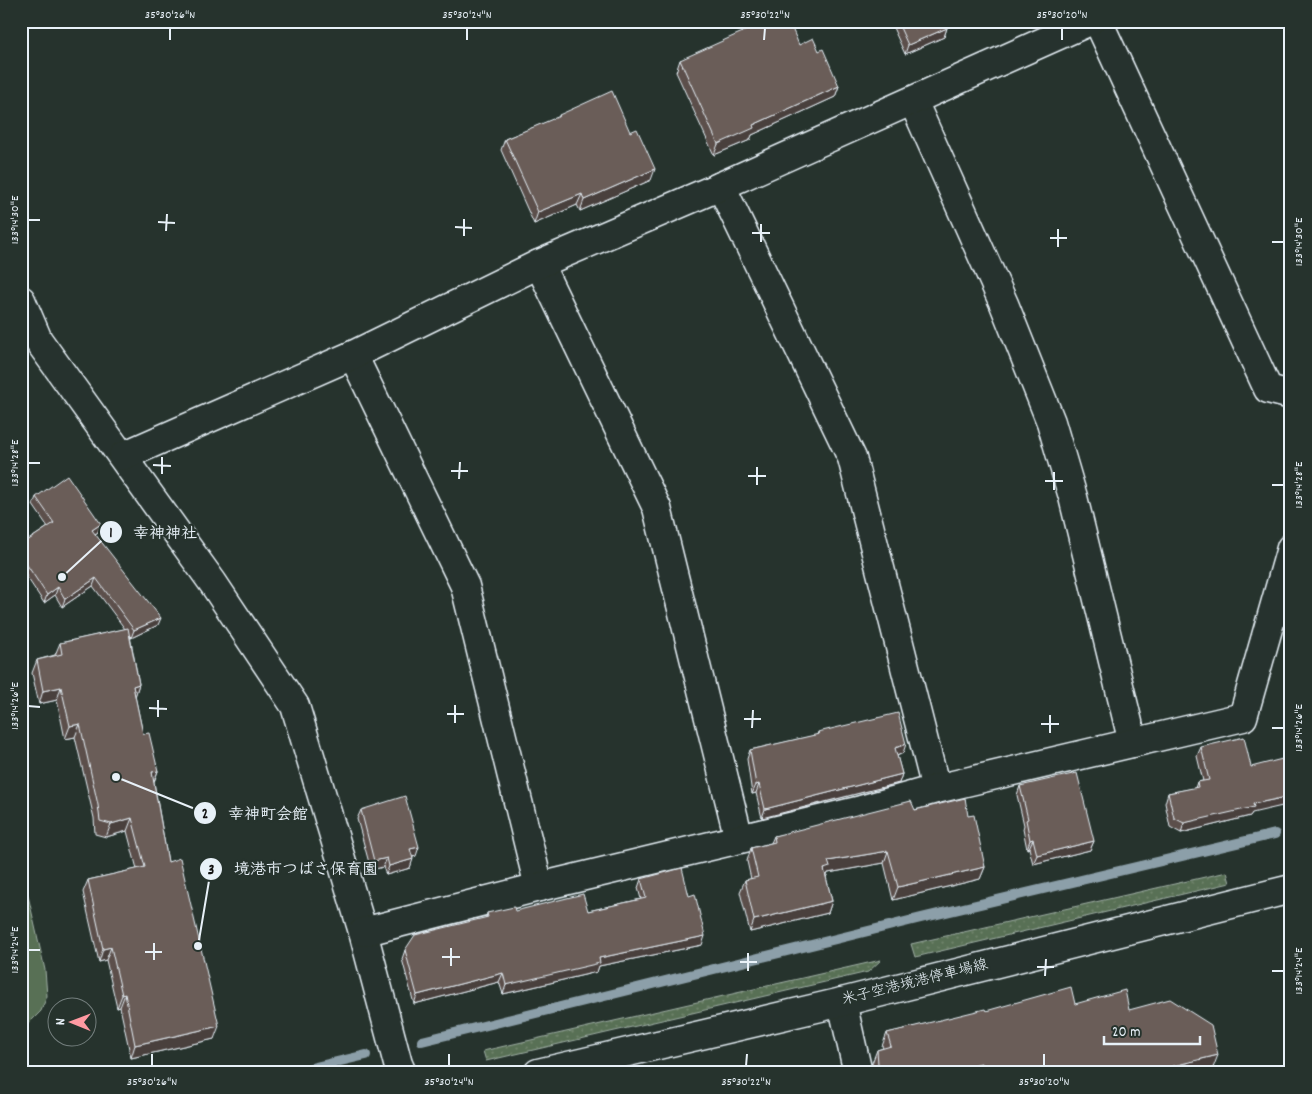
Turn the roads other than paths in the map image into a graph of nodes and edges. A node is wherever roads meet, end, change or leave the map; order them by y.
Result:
1 (1090, 21) edge
2 (1098, 21) edge
3 (913, 101) junction
4 (721, 186) junction
5 (539, 264) junction
6 (21, 300) edge
7 (30, 344) edge
8 (353, 355) junction
9 (1291, 395) edge
10 (123, 456) junction
11 (1291, 548) edge
12 (1133, 742) junction
13 (936, 789) junction
14 (739, 839) junction
15 (539, 887) junction
16 (1291, 889) edge
17 (364, 932) junction
18 (842, 1002) junction
19 (402, 1073) edge
20 (538, 1073) edge
21 (858, 1073) edge

1 - 3 street
2 - 9 street
3 - 4 street
3 - 12 street
4 - 5 street
4 - 13 street
5 - 8 street
5 - 14 street
6 - 7 street
7 - 10 street
8 - 10 street
8 - 15 street
10 - 17 street
11 - 12 street
12 - 13 street
13 - 14 street
14 - 15 street
15 - 17 street
16 - 18 street, 米子空港境港停車場線
17 - 19 street
18 - 20 street, 米子空港境港停車場線
18 - 21 street

